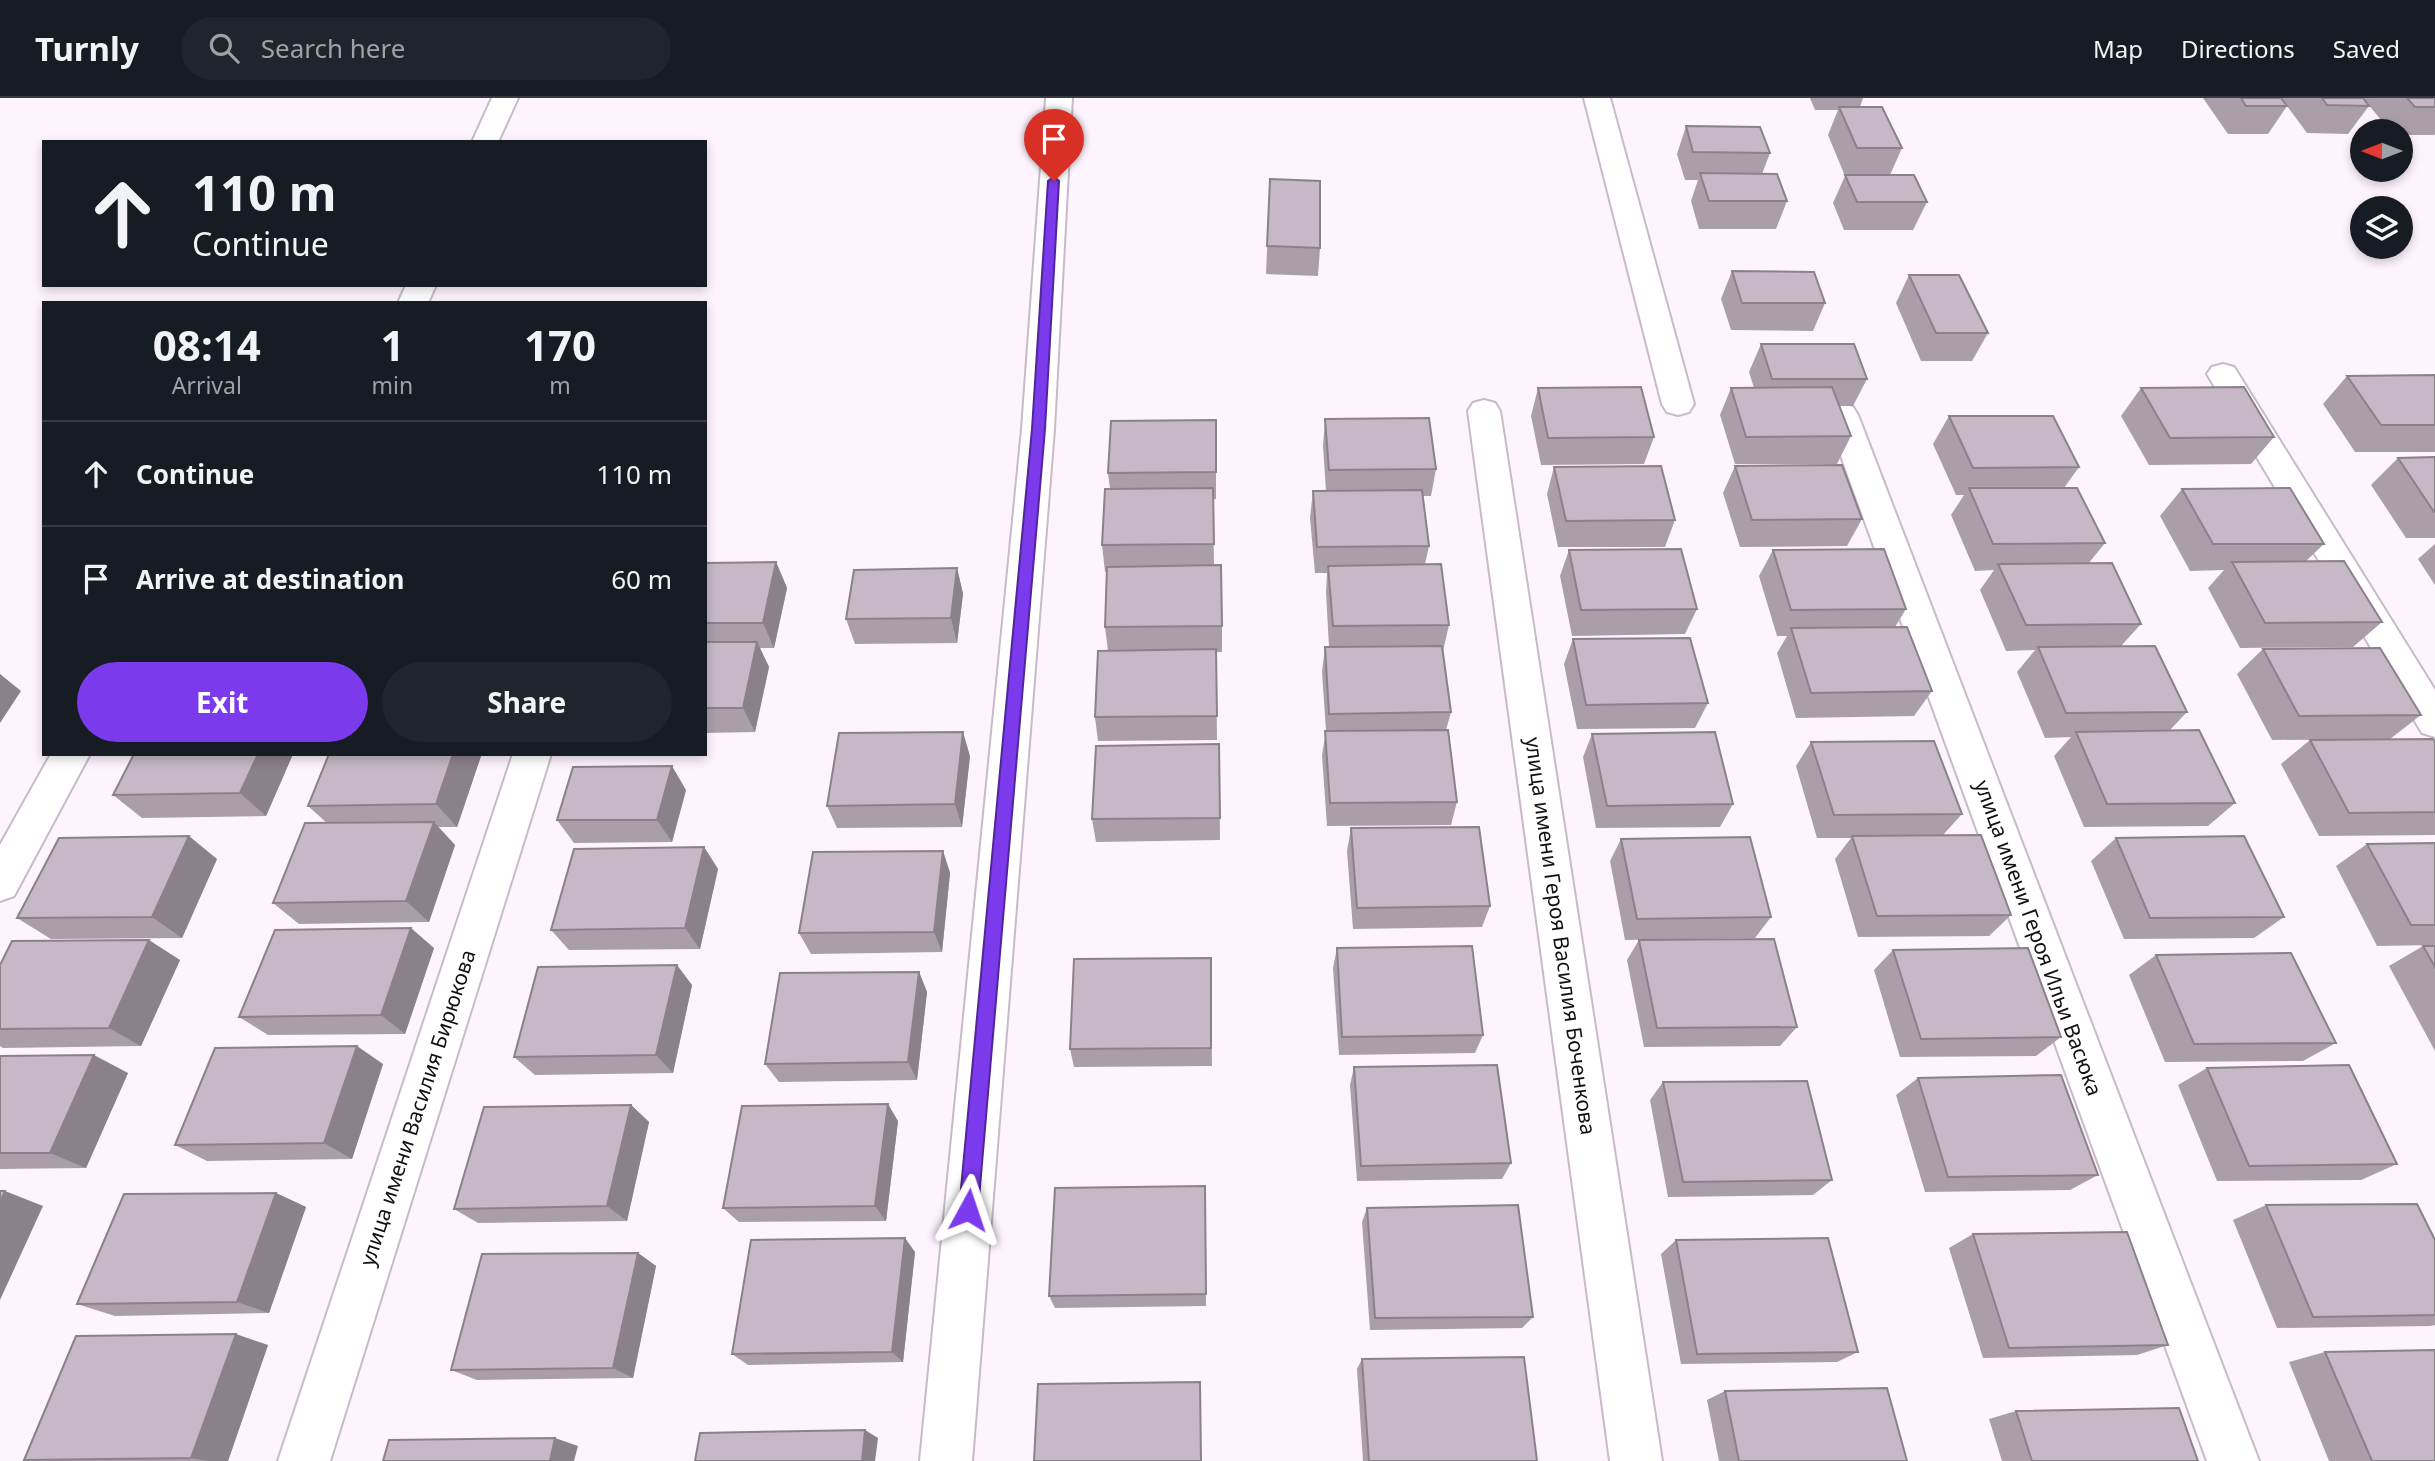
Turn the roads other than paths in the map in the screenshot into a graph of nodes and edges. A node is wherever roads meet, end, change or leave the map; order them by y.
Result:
1 (505, 98) edge
2 (1059, 98) edge
3 (1597, 98) edge
4 (486, 140) edge
5 (2223, 374) dead end
6 (1678, 404) dead end
7 (1484, 411) dead end
8 (1842, 415) edge
9 (2435, 722) edge
10 (70, 756) edge
11 (531, 756) edge
12 (0, 883) edge
13 (304, 1461) edge
14 (946, 1461) edge
15 (1636, 1461) edge
16 (2233, 1461) edge

1 - 4 street
2 - 14 street
3 - 6 street
5 - 9 street
7 - 15 street, улица имени Героя Василия Боченкова
8 - 16 street, улица имени Героя Ильи Васюка
10 - 12 street
11 - 13 street, улица имени Василия Бирюкова

